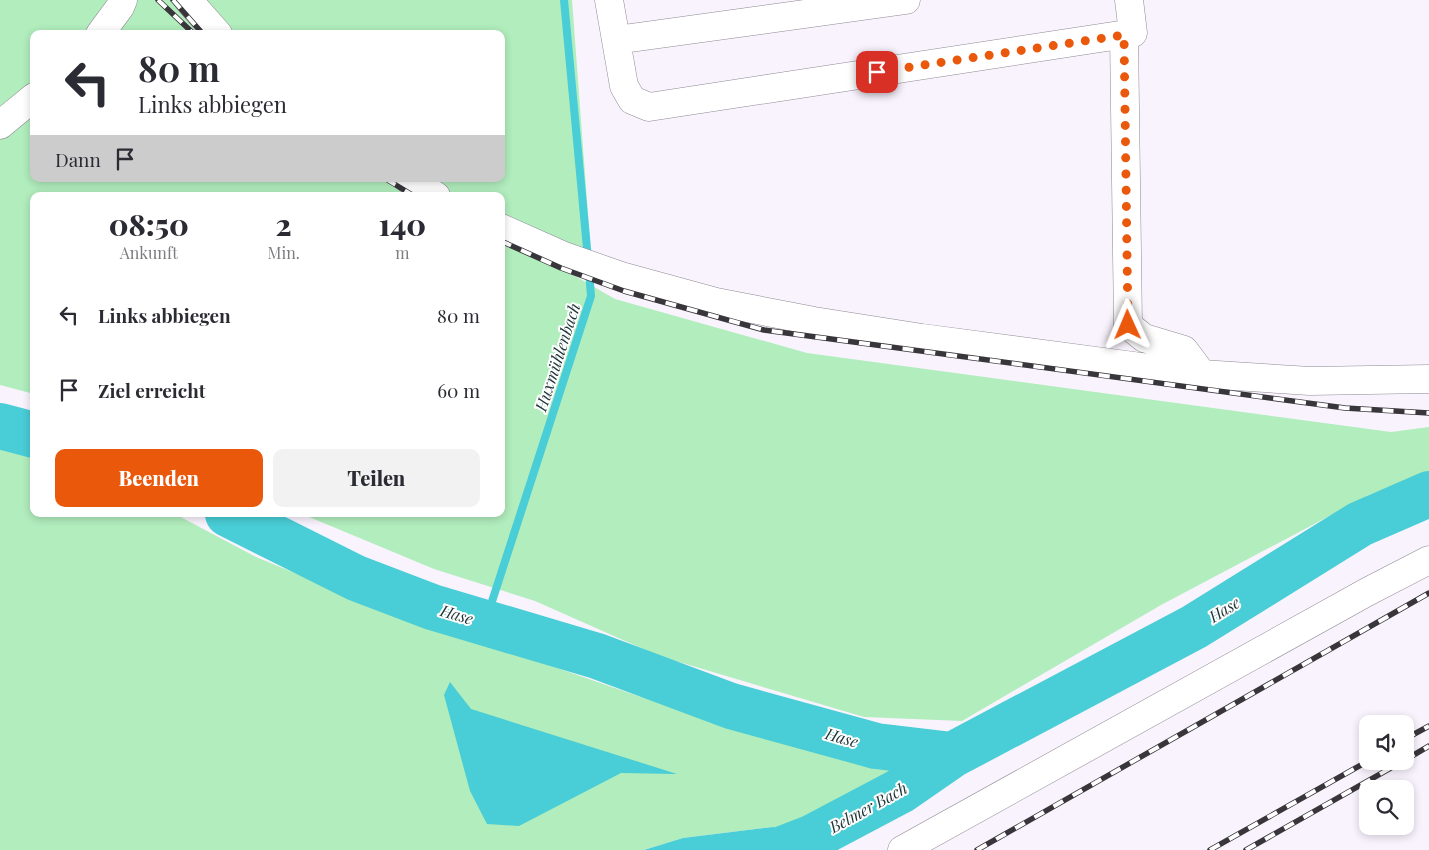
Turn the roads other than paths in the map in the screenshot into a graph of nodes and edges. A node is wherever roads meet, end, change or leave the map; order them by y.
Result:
1 (123, 0) edge
2 (188, 0) edge
3 (609, 0) edge
4 (906, 0) edge
5 (1129, 0) edge
6 (103, 30) edge
7 (214, 30) edge
8 (1124, 35) junction
9 (616, 40) junction
10 (30, 100) edge
11 (0, 125) edge
12 (413, 182) edge
13 (429, 192) edge
14 (505, 230) edge
15 (1202, 374) junction
16 (1429, 379) edge
17 (1429, 560) edge
18 (902, 850) edge

1 - 6 lane
2 - 7 lane
3 - 9 lane
4 - 9 lane
5 - 8 lane
8 - 9 lane
8 - 15 lane
10 - 11 lane
12 - 13 lane
14 - 15 lane
15 - 16 lane
17 - 18 lane

